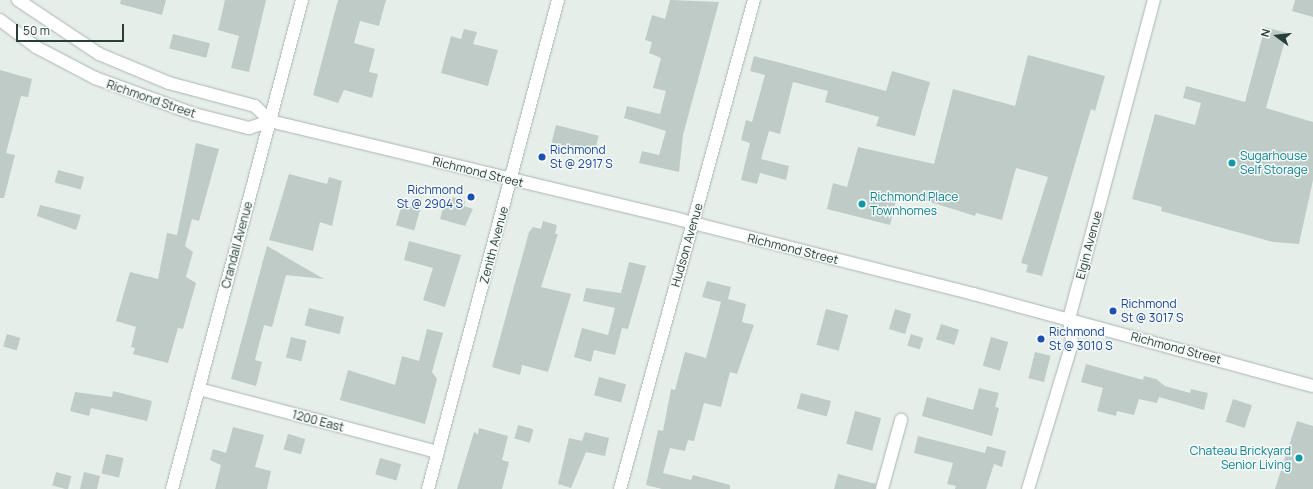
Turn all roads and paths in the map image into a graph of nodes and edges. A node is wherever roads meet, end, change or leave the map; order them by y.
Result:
1 (18, 0) edge
2 (302, 0) edge
3 (558, 0) edge
4 (754, 0) edge
5 (1154, 0) edge
6 (0, 20) edge
7 (270, 121) junction
8 (511, 180) junction
9 (693, 224) junction
10 (1069, 319) junction
11 (1313, 386) edge
12 (199, 389) junction
13 (901, 420) dead end
14 (438, 452) junction
15 (172, 489) edge
16 (428, 489) edge
17 (620, 489) edge
18 (882, 489) edge
19 (1028, 489) edge

1 - 7 street, Richmond Street
2 - 7 street, Crandall Avenue
3 - 8 street, Zenith Avenue
4 - 9 street, Hudson Avenue
5 - 10 street, Elgin Avenue
6 - 7 street, Richmond Street
7 - 8 street, Richmond Street
7 - 12 street, Crandall Avenue
8 - 9 street, Richmond Street
8 - 14 street, Zenith Avenue
9 - 10 street, Richmond Street
9 - 17 street, Hudson Avenue
10 - 11 street, Richmond Street
10 - 19 street, Elgin Avenue
12 - 14 street, 1200 East
12 - 15 street, Crandall Avenue
13 - 18 street
14 - 16 street, Zenith Avenue

